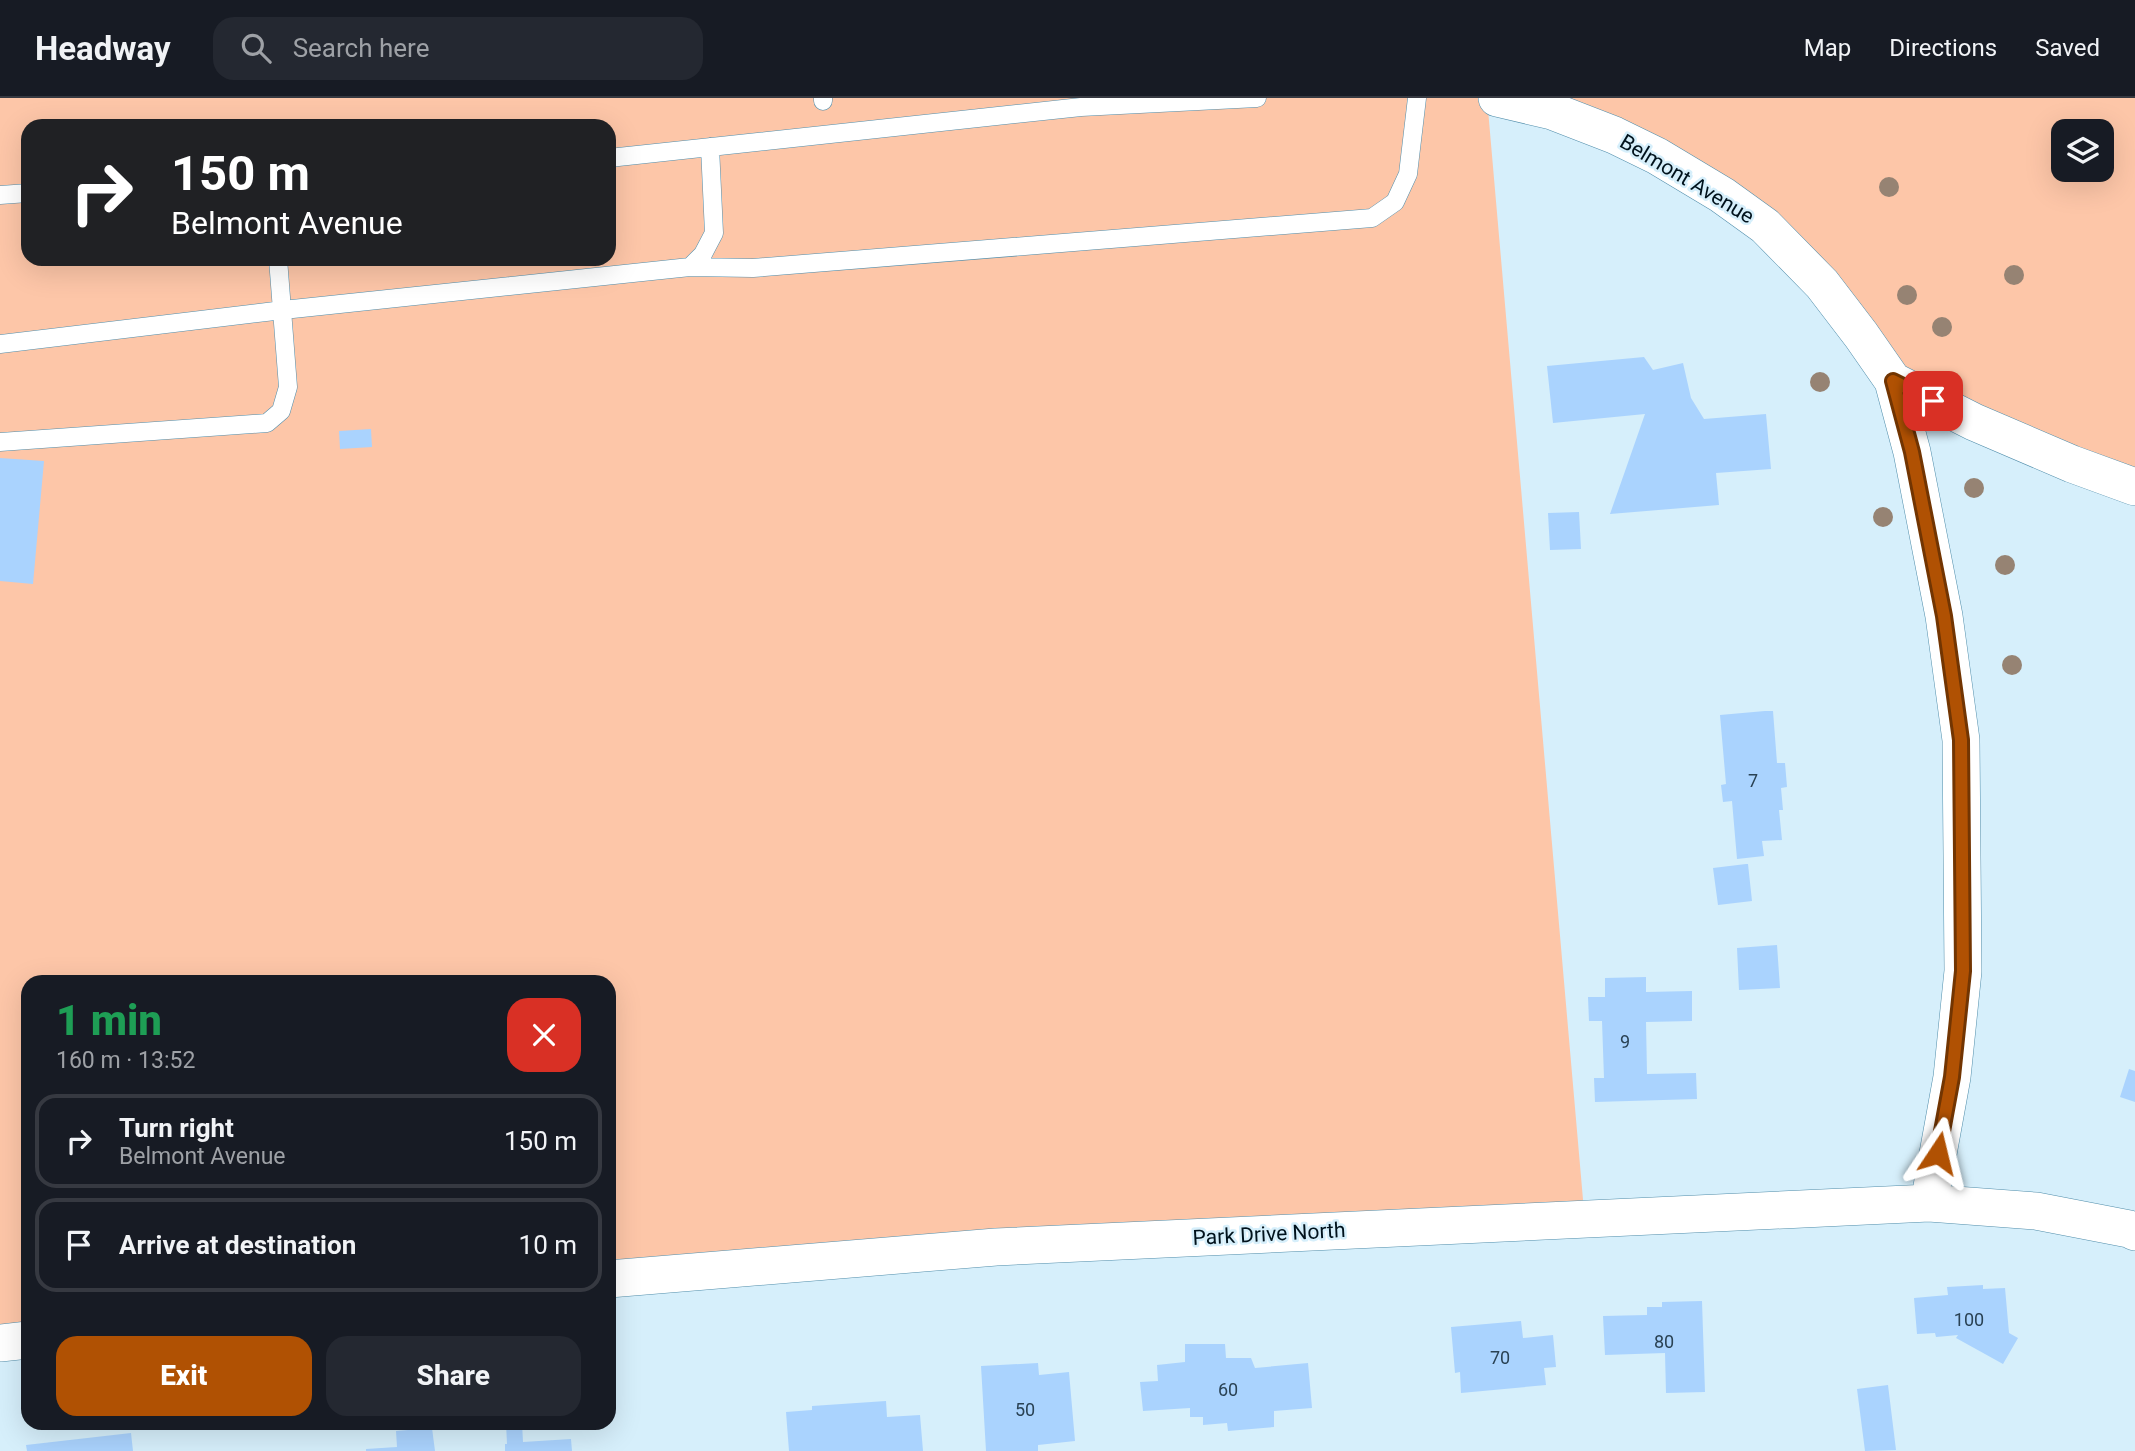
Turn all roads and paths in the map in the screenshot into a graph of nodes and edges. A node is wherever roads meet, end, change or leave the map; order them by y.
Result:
1 (1257, 98) edge
2 (1417, 98) edge
3 (1497, 98) edge
4 (710, 147) junction
5 (616, 157) edge
6 (21, 194) edge
7 (0, 195) edge
8 (279, 266) edge
9 (690, 267) junction
10 (282, 310) junction
11 (0, 344) edge
12 (1893, 381) junction
13 (0, 442) edge
14 (2135, 487) edge
15 (1929, 1203) junction
16 (2135, 1232) edge
17 (616, 1278) edge
18 (21, 1341) edge
19 (0, 1343) edge

1 - 4 lane
2 - 9 lane
3 - 12 street, Belmont Avenue
4 - 5 lane
4 - 9 lane
6 - 7 lane
8 - 10 lane
9 - 10 lane
10 - 11 lane
10 - 13 lane
12 - 14 street, Belmont Avenue
12 - 15 street, Belmont Avenue
15 - 16 street
15 - 17 street, Park Drive North
18 - 19 street

